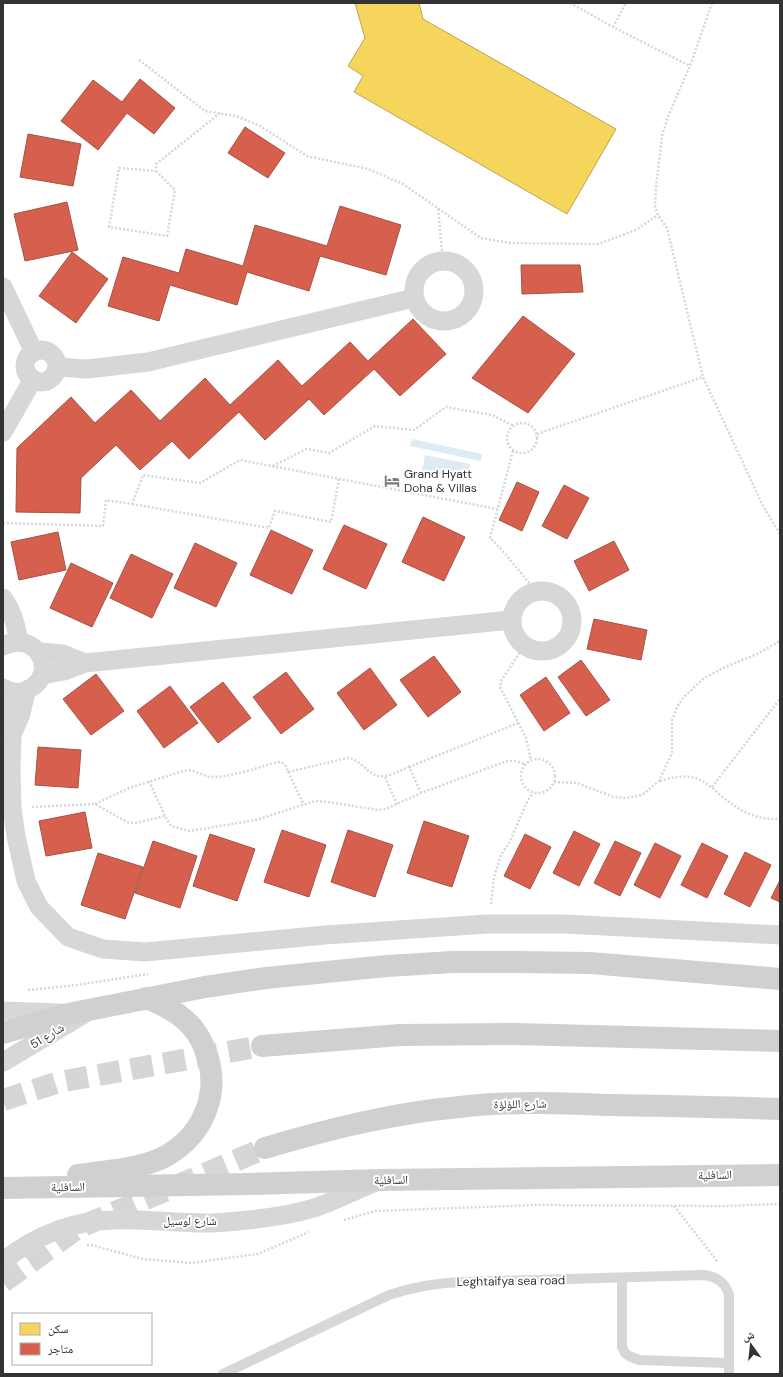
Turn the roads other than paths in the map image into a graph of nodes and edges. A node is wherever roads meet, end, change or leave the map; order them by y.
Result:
1 (3, 287) edge
2 (414, 298) junction
3 (34, 352) junction
4 (56, 367) junction
5 (33, 379) junction
6 (3, 432) edge
7 (3, 598) edge
8 (511, 620) junction
9 (7, 645) edge
10 (39, 652) junction
11 (85, 663) junction
12 (42, 675) junction
13 (3, 688) edge
14 (26, 691) junction
15 (3, 699) edge
16 (12, 735) junction
17 (780, 935) edge
18 (780, 979) edge
19 (146, 998) junction
20 (90, 1010) junction
21 (3, 1011) edge
22 (68, 1014) junction
23 (3, 1033) edge
24 (780, 1041) edge
25 (262, 1046) tunnel mouth
26 (3, 1062) edge
27 (780, 1109) edge
28 (265, 1148) tunnel mouth
29 (780, 1175) edge
30 (380, 1180) junction
31 (3, 1188) edge
32 (3, 1261) edge
33 (622, 1278) junction
34 (730, 1363) junction
35 (222, 1374) edge
36 (729, 1374) edge

1 - 3 street
2 - 2 street
2 - 4 street
3 - 4 street
3 - 5 street
4 - 5 street
5 - 6 street
7 - 9 street
8 - 8 street
8 - 11 street
9 - 10 street
10 - 11 street
10 - 12 street
11 - 12 street
12 - 14 street
13 - 14 street
14 - 16 street
15 - 16 street
16 - 17 street
18 - 19 street
19 - 20 street
19 - 31 street
20 - 22 street
20 - 26 street, شارع 51
21 - 22 street
22 - 23 street
24 - 25 street
27 - 28 street, شارع اللؤلؤة
29 - 30 street, السافلية
30 - 31 street, السافلية
30 - 32 street, شارع لوسيل
33 - 34 lane
33 - 34 lane, Leghtaifya sea road
33 - 35 lane, Leghtaifya sea road
34 - 36 lane

